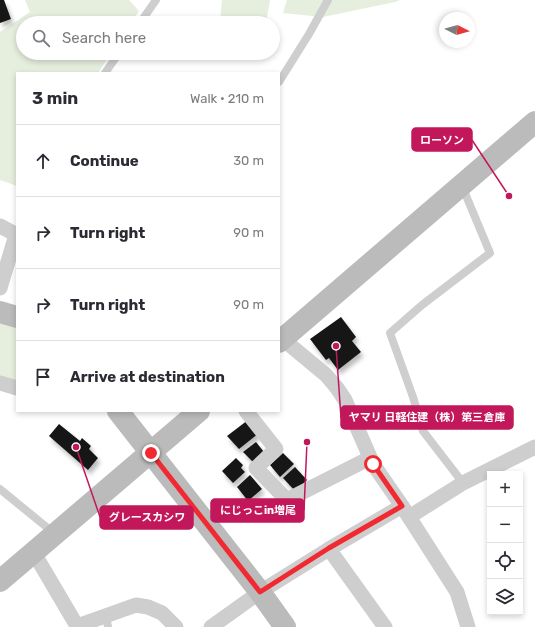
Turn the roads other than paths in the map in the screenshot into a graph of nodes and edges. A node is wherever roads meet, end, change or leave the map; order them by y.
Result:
1 (156, 0) edge
2 (328, 0) edge
3 (145, 16) edge
4 (114, 60) edge
5 (106, 72) edge
6 (280, 80) edge
7 (535, 122) edge
8 (462, 185) junction
9 (0, 226) edge
10 (16, 234) edge
11 (16, 238) edge
12 (0, 288) edge
13 (0, 312) edge
14 (16, 317) edge
15 (280, 339) edge
16 (0, 383) edge
17 (16, 388) edge
18 (119, 412) edge
19 (198, 412) edge
20 (247, 412) edge
21 (535, 447) edge
22 (151, 453) junction
23 (370, 458) junction
24 (463, 484) junction
25 (0, 489) edge
26 (406, 512) junction
27 (56, 534) junction
28 (329, 548) junction
29 (34, 553) junction
30 (0, 581) edge
31 (260, 592) junction
32 (107, 622) edge
33 (176, 627) edge
34 (211, 627) edge
35 (285, 627) edge
36 (385, 627) edge
37 (468, 627) edge

1 - 3 lane
2 - 6 lane
4 - 5 lane
7 - 8 street
8 - 15 street
8 - 24 lane
9 - 10 street
11 - 12 street
13 - 14 street
15 - 23 street
16 - 17 street
18 - 22 street
19 - 22 street
20 - 23 street
21 - 24 street
22 - 27 street
22 - 31 street
23 - 26 street
24 - 26 street
25 - 27 lane
26 - 28 street
26 - 37 street
27 - 29 street
28 - 31 street
28 - 36 street
29 - 30 street
29 - 32 street
31 - 34 street
31 - 35 street
32 - 33 street

